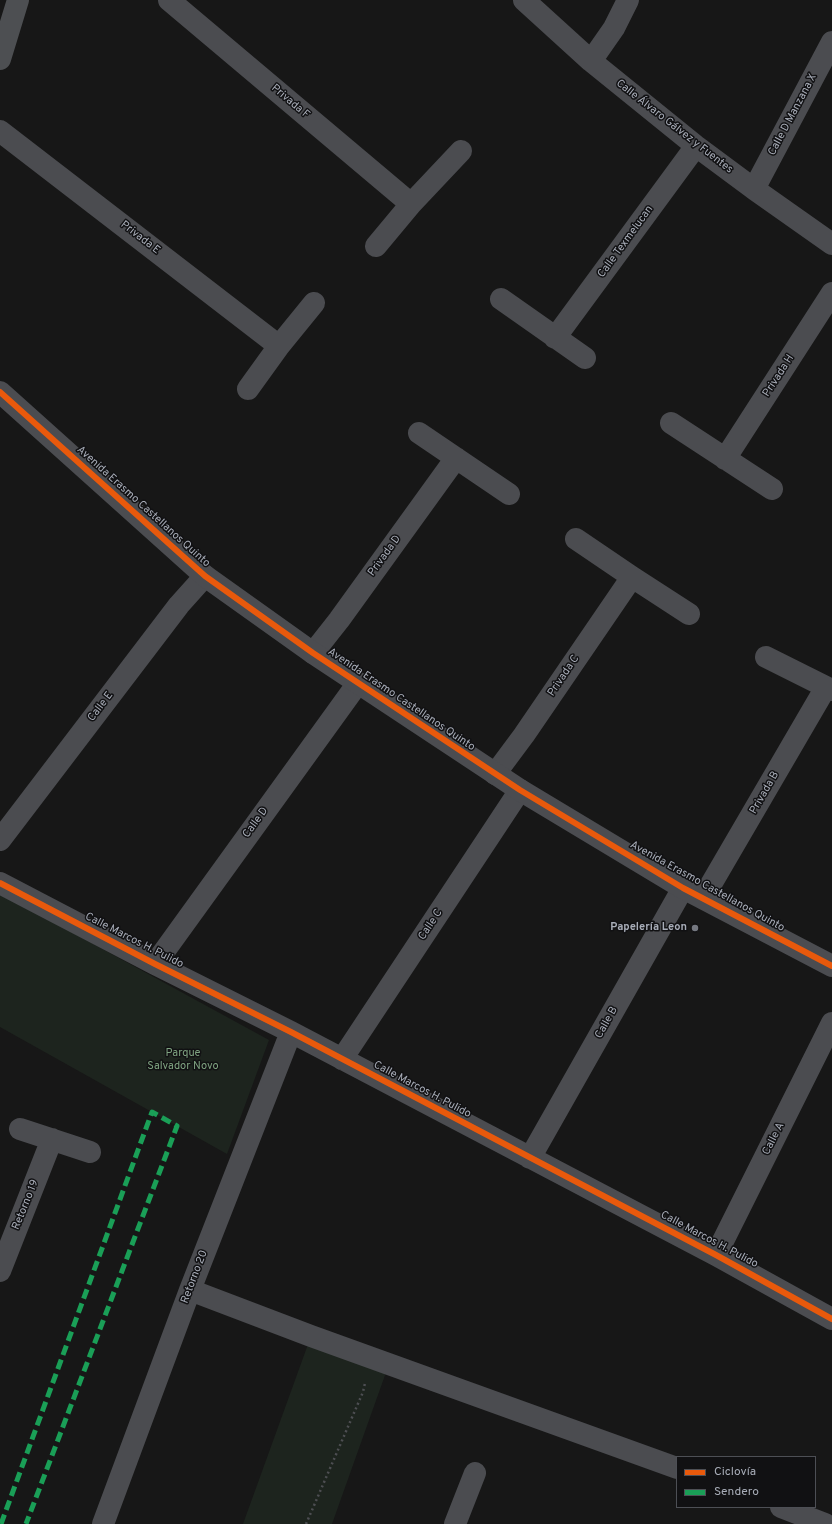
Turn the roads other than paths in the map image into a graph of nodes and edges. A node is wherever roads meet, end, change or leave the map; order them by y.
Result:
1 (18, 0) edge
2 (169, 0) edge
3 (524, 0) edge
4 (628, 0) edge
5 (832, 42) edge
6 (0, 59) edge
7 (591, 61) junction
8 (0, 131) edge
9 (696, 146) junction
10 (461, 151) dead end
11 (754, 189) junction
12 (412, 204) junction
13 (832, 244) edge
14 (376, 246) dead end
15 (832, 292) edge
16 (501, 299) dead end
17 (314, 303) dead end
18 (555, 338) junction
19 (279, 346) junction
20 (585, 358) dead end
21 (248, 389) dead end
22 (0, 392) edge
23 (671, 423) dead end
24 (419, 433) dead end
25 (456, 458) junction
26 (725, 459) junction
27 (772, 489) dead end
28 (509, 494) dead end
29 (576, 539) dead end
30 (205, 576) junction
31 (632, 577) junction
32 (689, 614) dead end
33 (313, 653) junction
34 (766, 657) dead end
35 (358, 683) junction
36 (829, 689) edge
37 (495, 774) junction
38 (520, 790) junction
39 (0, 840) edge
40 (0, 883) edge
41 (684, 888) junction
42 (703, 898) junction
43 (155, 964) junction
44 (832, 966) edge
45 (832, 1023) edge
46 (291, 1032) junction
47 (342, 1059) junction
48 (20, 1129) dead end
49 (52, 1139) junction
50 (90, 1152) dead end
51 (530, 1158) junction
52 (716, 1255) junction
53 (0, 1271) edge
54 (190, 1290) junction
55 (832, 1319) edge
56 (676, 1468) edge
57 (475, 1472) dead end
58 (784, 1508) edge
59 (103, 1524) edge
60 (455, 1524) edge
61 (825, 1524) edge

1 - 6 main road
2 - 12 street, Privada F
3 - 7 street, Calle Álvaro Gálvez y Fuentes
4 - 7 street
5 - 11 street, Calle D Manzana X
7 - 9 street, Calle Álvaro Gálvez y Fuentes
8 - 19 street, Privada E
9 - 11 street, Calle Álvaro Gálvez y Fuentes
9 - 18 street, Calle Texmelucan
10 - 12 street
11 - 13 street, Calle Álvaro Gálvez y Fuentes
12 - 14 street
15 - 26 street, Privada H
16 - 18 street
17 - 19 street
18 - 20 street
19 - 21 street
22 - 30 street, Avenida Erasmo Castellanos Quinto
23 - 26 street
24 - 25 street
25 - 28 street
25 - 33 street, Privada D
26 - 27 street
29 - 31 street
30 - 33 street, Avenida Erasmo Castellanos Quinto
30 - 39 street, Calle E
31 - 32 street
31 - 37 street, Privada C
33 - 35 street, Avenida Erasmo Castellanos Quinto
34 - 36 street, Privada B
35 - 37 street, Avenida Erasmo Castellanos Quinto
35 - 43 street, Calle D
36 - 42 street, Privada B
37 - 38 street, Avenida Erasmo Castellanos Quinto
38 - 41 street, Avenida Erasmo Castellanos Quinto
38 - 47 street, Calle C
40 - 43 street, Calle Marcos H. Pulido
41 - 42 street, Avenida Erasmo Castellanos Quinto
41 - 51 street, Calle B
42 - 44 street, Avenida Erasmo Castellanos Quinto
43 - 46 street, Calle Marcos H. Pulido
45 - 52 street, Calle A
46 - 47 street, Calle Marcos H. Pulido
46 - 54 street, Retorno 20
47 - 51 street, Calle Marcos H. Pulido
48 - 49 street
49 - 50 street
49 - 53 street, Retorno 19
51 - 52 street, Calle Marcos H. Pulido
52 - 55 street, Calle Marcos H. Pulido
54 - 56 street
54 - 59 street, Retorno 20
57 - 60 street
58 - 61 street

